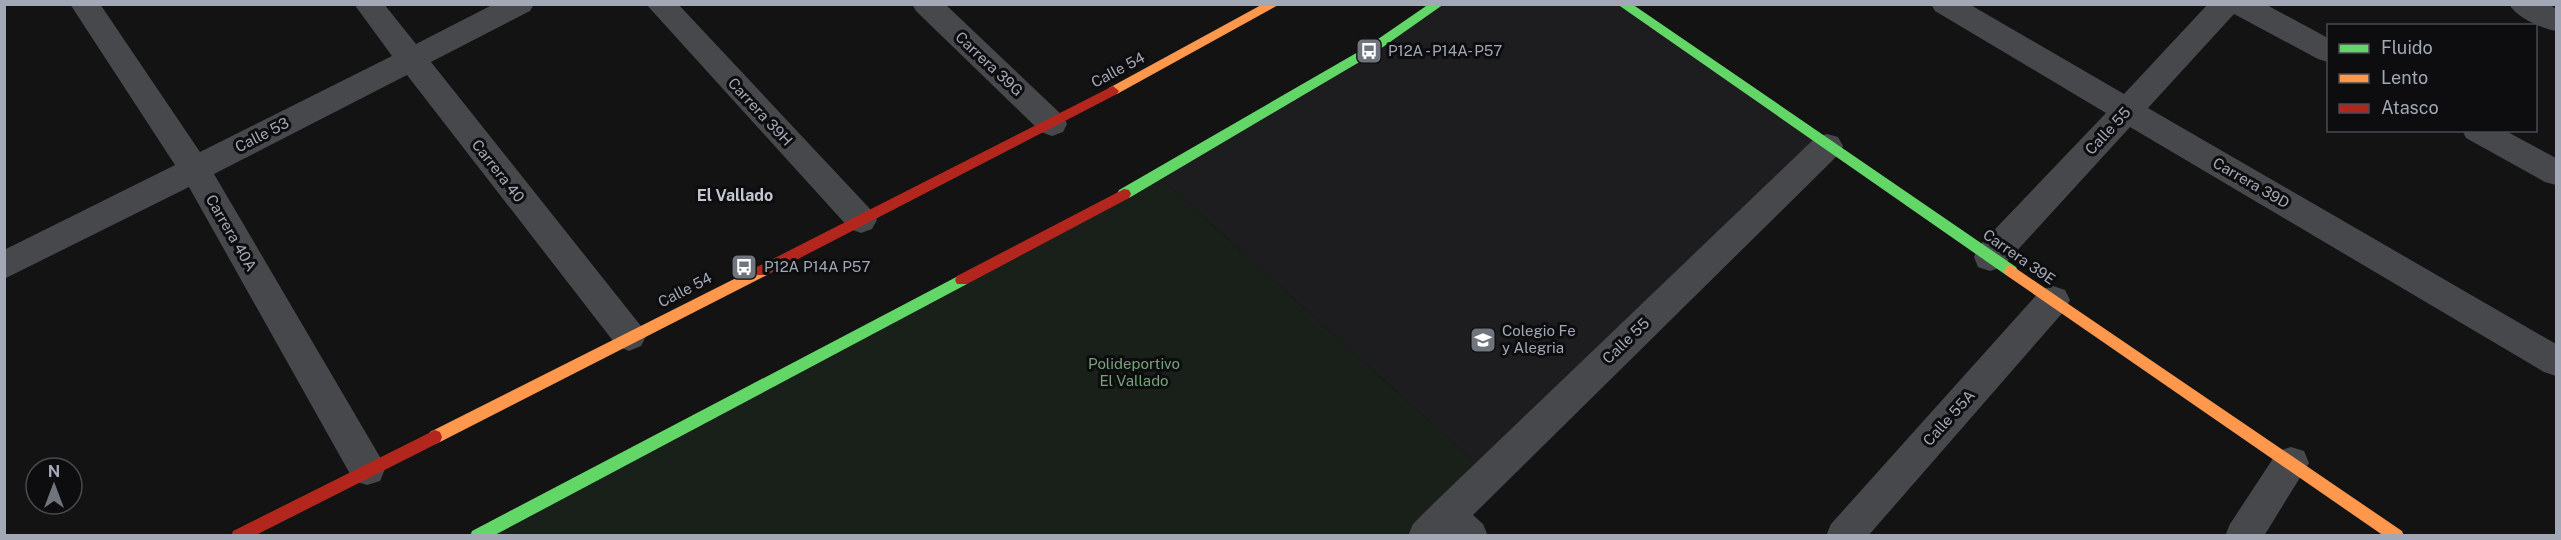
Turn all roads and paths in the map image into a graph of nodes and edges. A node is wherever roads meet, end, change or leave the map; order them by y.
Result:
1 (84, 4) edge
2 (368, 4) edge
3 (520, 4) edge
4 (660, 4) edge
5 (926, 4) edge
6 (1274, 4) edge
7 (1438, 4) edge
8 (1623, 4) edge
9 (1945, 4) edge
10 (2226, 4) edge
11 (2240, 4) edge
12 (2523, 4) edge
13 (2556, 21) edge
14 (2327, 50) edge
15 (411, 60) junction
16 (2127, 111) junction
17 (1052, 124) junction
18 (2481, 132) edge
19 (1827, 146) junction
20 (195, 170) junction
21 (2556, 173) edge
22 (861, 220) junction
23 (1990, 257) junction
24 (4, 266) edge
25 (2053, 300) junction
26 (629, 336) junction
27 (2556, 361) edge
28 (2291, 463) junction
29 (367, 469) junction
30 (1448, 529) edge
31 (238, 536) edge
32 (477, 536) edge
33 (1844, 536) edge
34 (2243, 536) edge
35 (2397, 536) edge

1 - 20 street, Carrera 40A
2 - 15 street, Carrera 40
3 - 15 street, Calle 53
4 - 22 street, Carrera 39H
5 - 17 street, Carrera 39G
6 - 17 main road, Calle 54
7 - 32 main road
8 - 19 main road, Carrera 39E
9 - 16 street, Carrera 39D
10 - 16 street, Calle 55
11 - 14 street
12 - 13 street
15 - 20 street, Calle 53
15 - 26 street, Carrera 40
16 - 23 street, Calle 55
16 - 27 street, Carrera 39D
17 - 22 main road, Calle 54
18 - 21 street
19 - 23 main road, Carrera 39E
19 - 30 street, Calle 55
20 - 24 street, Calle 53
20 - 29 street, Carrera 40A
22 - 26 main road, Calle 54
23 - 25 main road, Carrera 39E
25 - 28 main road, Carrera 39E
25 - 33 street, Calle 55A
26 - 29 main road, Calle 54
28 - 34 street
28 - 35 main road, Carrera 39E
29 - 31 main road, Calle 54

